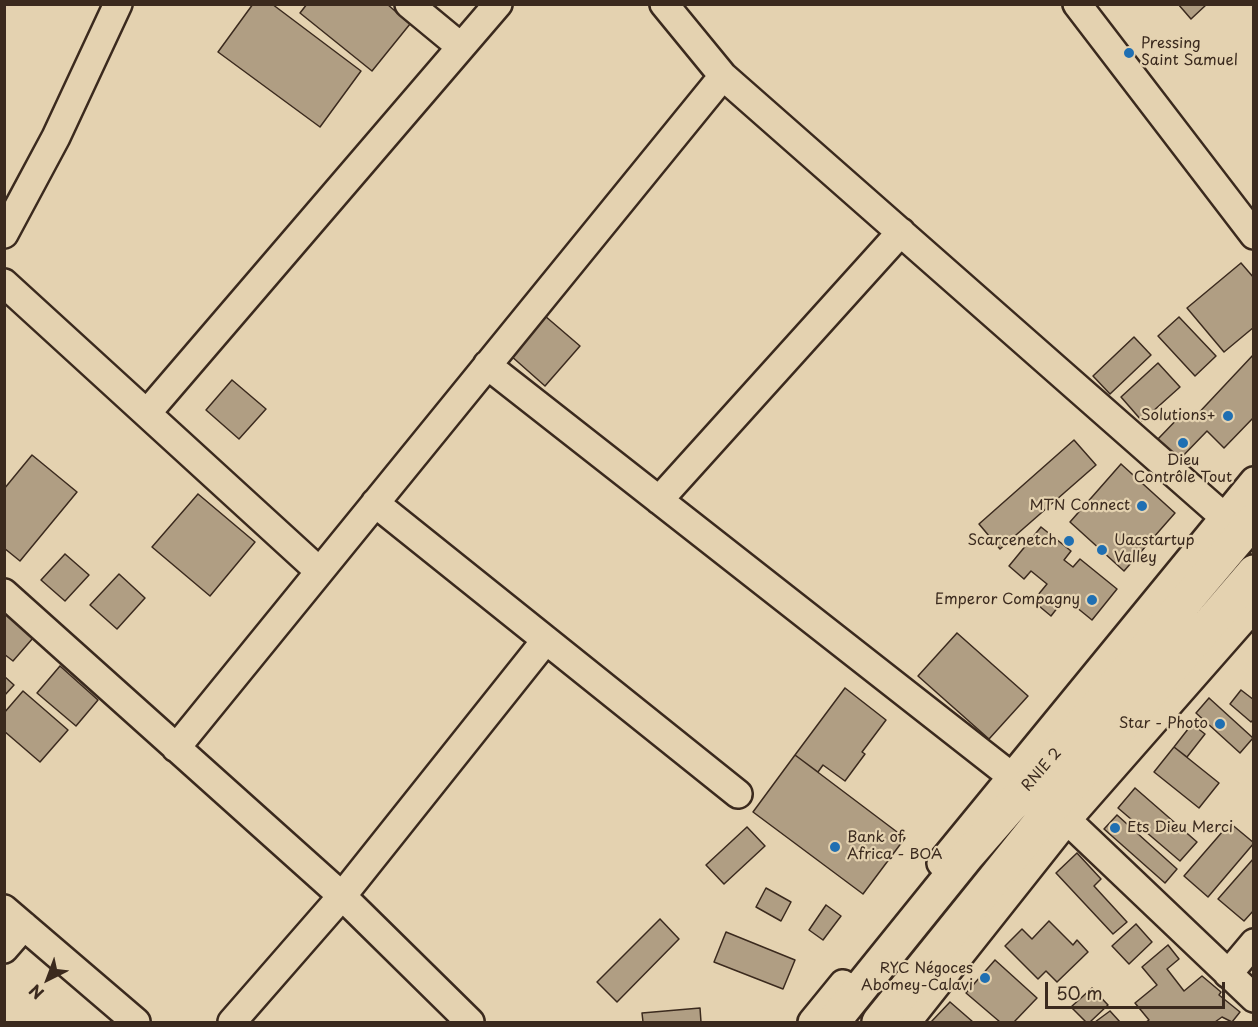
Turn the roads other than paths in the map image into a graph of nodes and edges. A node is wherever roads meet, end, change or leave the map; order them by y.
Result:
1 (118, 4) edge
2 (409, 4) edge
3 (498, 4) edge
4 (664, 4) edge
5 (1077, 4) edge
6 (461, 47) junction
7 (723, 76) junction
8 (901, 232) junction
9 (4, 234) edge
10 (1254, 235) edge
11 (4, 283) edge
12 (487, 365) junction
13 (147, 413) junction
14 (1254, 481) edge
15 (659, 500) junction
16 (375, 503) junction
17 (1239, 519) edge
18 (319, 571) junction
19 (1254, 572) edge
20 (4, 593) edge
21 (1252, 610) edge
22 (546, 640) junction
23 (176, 748) junction
24 (1011, 776) junction
25 (738, 794) dead end
26 (1068, 820) junction
27 (342, 896) junction
28 (14, 917) edge
29 (1254, 943) edge
30 (4, 949) edge
31 (1227, 974) junction
32 (1254, 998) edge
33 (136, 1023) edge
34 (232, 1023) edge
35 (470, 1023) edge
36 (812, 1023) edge
37 (833, 1023) edge
38 (879, 1023) edge
39 (907, 1023) edge

1 - 9 street
2 - 6 street
3 - 6 street
4 - 7 street
5 - 10 street
6 - 13 street
7 - 8 street
7 - 12 street
8 - 15 street
8 - 17 street
11 - 13 street
12 - 15 street
12 - 16 street
13 - 18 street
14 - 17 street
15 - 24 street
16 - 18 street
16 - 22 street
17 - 24 street
17 - 37 highway, RNIE 2 / RNIE 2
18 - 23 street
19 - 38 highway
20 - 23 street
21 - 26 street
22 - 25 street
22 - 27 street
23 - 27 street
24 - 36 street
26 - 31 street
26 - 39 street
27 - 34 street
27 - 35 street
28 - 30 street
28 - 33 street
29 - 31 street
31 - 32 street

